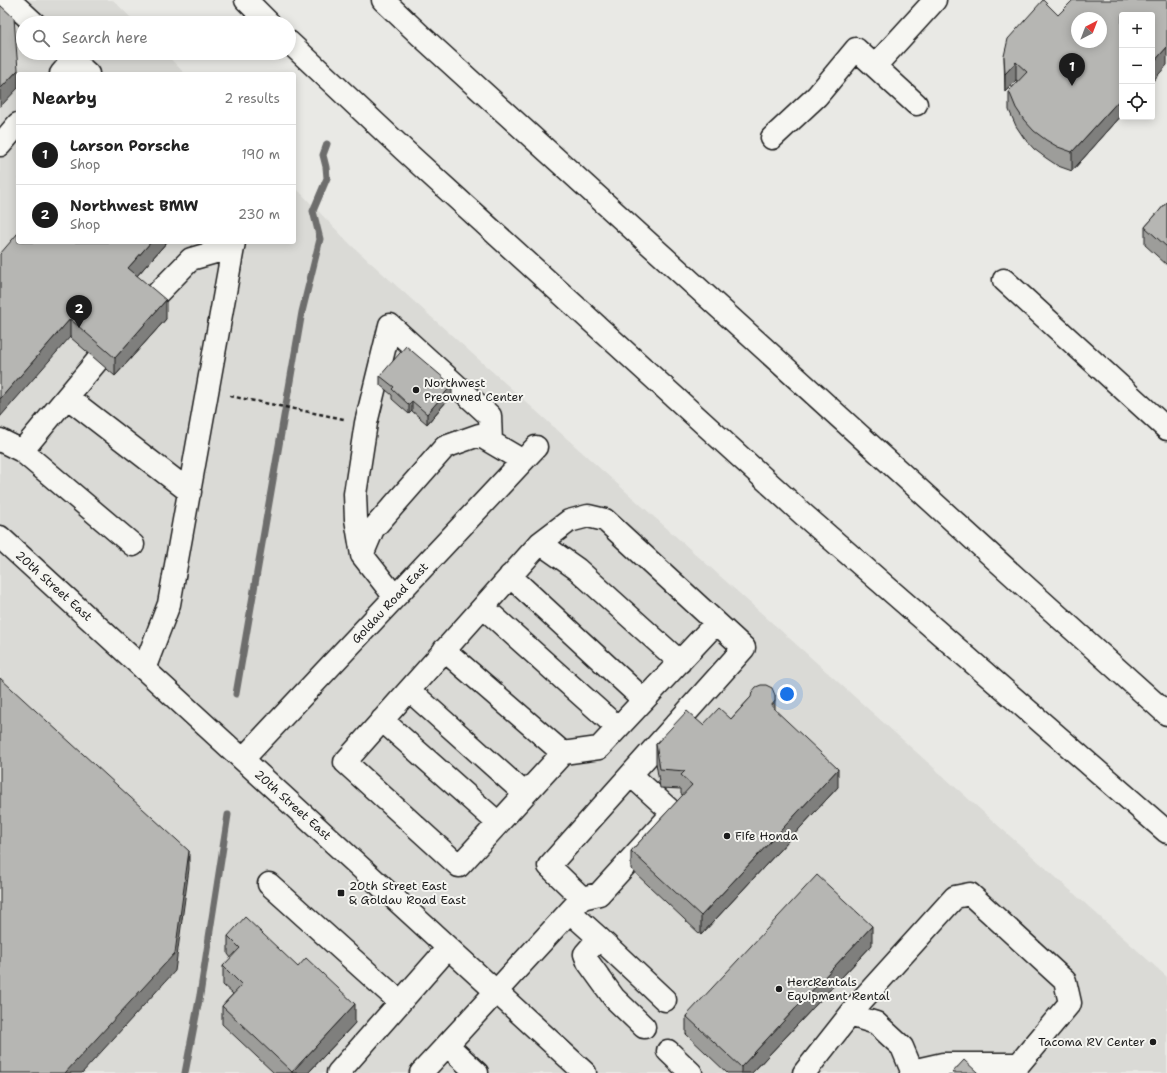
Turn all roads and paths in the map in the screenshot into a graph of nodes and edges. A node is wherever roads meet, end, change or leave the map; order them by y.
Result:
1 (9, 0) edge
2 (246, 0) edge
3 (384, 0) edge
4 (935, 0) edge
5 (26, 16) edge
6 (262, 16) edge
7 (296, 49) edge
8 (875, 66) junction
9 (916, 104) dead end
10 (16, 126) edge
11 (772, 138) dead end
12 (0, 145) edge
13 (234, 245) edge
14 (1004, 280) dead end
15 (148, 303) edge
16 (97, 361) edge
17 (207, 391) junction
18 (67, 397) junction
19 (366, 423) junction
20 (1167, 429) edge
21 (0, 440) edge
22 (491, 442) junction
23 (22, 451) junction
24 (190, 492) junction
25 (0, 537) edge
26 (540, 543) junction
27 (133, 545) dead end
28 (362, 555) junction
29 (510, 576) junction
30 (395, 597) junction
31 (483, 607) junction
32 (716, 623) junction
33 (444, 650) junction
34 (680, 662) junction
35 (144, 669) junction
36 (409, 690) junction
37 (644, 700) junction
38 (1167, 714) edge
39 (382, 720) junction
40 (618, 728) junction
41 (563, 753) junction
42 (243, 760) junction
43 (631, 775) junction
44 (525, 794) junction
45 (498, 823) junction
46 (1167, 832) edge
47 (269, 884) dead end
48 (576, 906) junction
49 (599, 938) junction
50 (448, 948) junction
51 (496, 991) junction
52 (665, 1000) dead end
53 (400, 1002) junction
54 (850, 1015) junction
55 (644, 1027) dead end
56 (447, 1045) junction
57 (668, 1051) dead end
58 (911, 1072) edge
59 (338, 1073) edge
60 (421, 1073) edge
61 (477, 1073) edge
62 (586, 1073) edge
63 (691, 1073) edge
64 (804, 1073) edge

1 - 5 main road
2 - 6 main road
3 - 38 main road
4 - 8 main road
7 - 46 main road
8 - 9 main road
8 - 11 main road
10 - 12 main road
13 - 15 main road
13 - 17 main road
14 - 20 main road
16 - 18 main road
17 - 19 path
17 - 24 main road
18 - 23 main road
18 - 24 main road
19 - 22 main road
19 - 28 main road
21 - 23 main road
22 - 28 main road
22 - 30 main road, Goldau Road East
23 - 27 main road
24 - 35 main road
25 - 35 main road, 20th Street East
26 - 29 main road
26 - 32 main road
26 - 34 main road
28 - 30 main road
29 - 31 main road
29 - 37 main road
30 - 42 main road, Goldau Road East
31 - 33 main road
31 - 40 main road
32 - 34 main road
32 - 43 main road
33 - 36 main road
33 - 41 main road
34 - 37 main road
35 - 42 main road, 20th Street East
36 - 39 main road
36 - 44 main road
37 - 40 main road
39 - 45 main road
39 - 45 main road
40 - 41 main road
41 - 44 main road
42 - 50 main road, 20th Street East
43 - 48 main road
43 - 48 main road
44 - 45 main road
47 - 53 main road
48 - 49 main road
48 - 51 main road
49 - 52 main road
49 - 55 main road
50 - 51 main road, 20th Street East
50 - 53 main road
51 - 56 main road
51 - 62 main road, 20th Street East
53 - 59 main road
54 - 58 main road
54 - 58 main road
54 - 64 main road
56 - 60 main road
56 - 61 main road
57 - 63 main road

